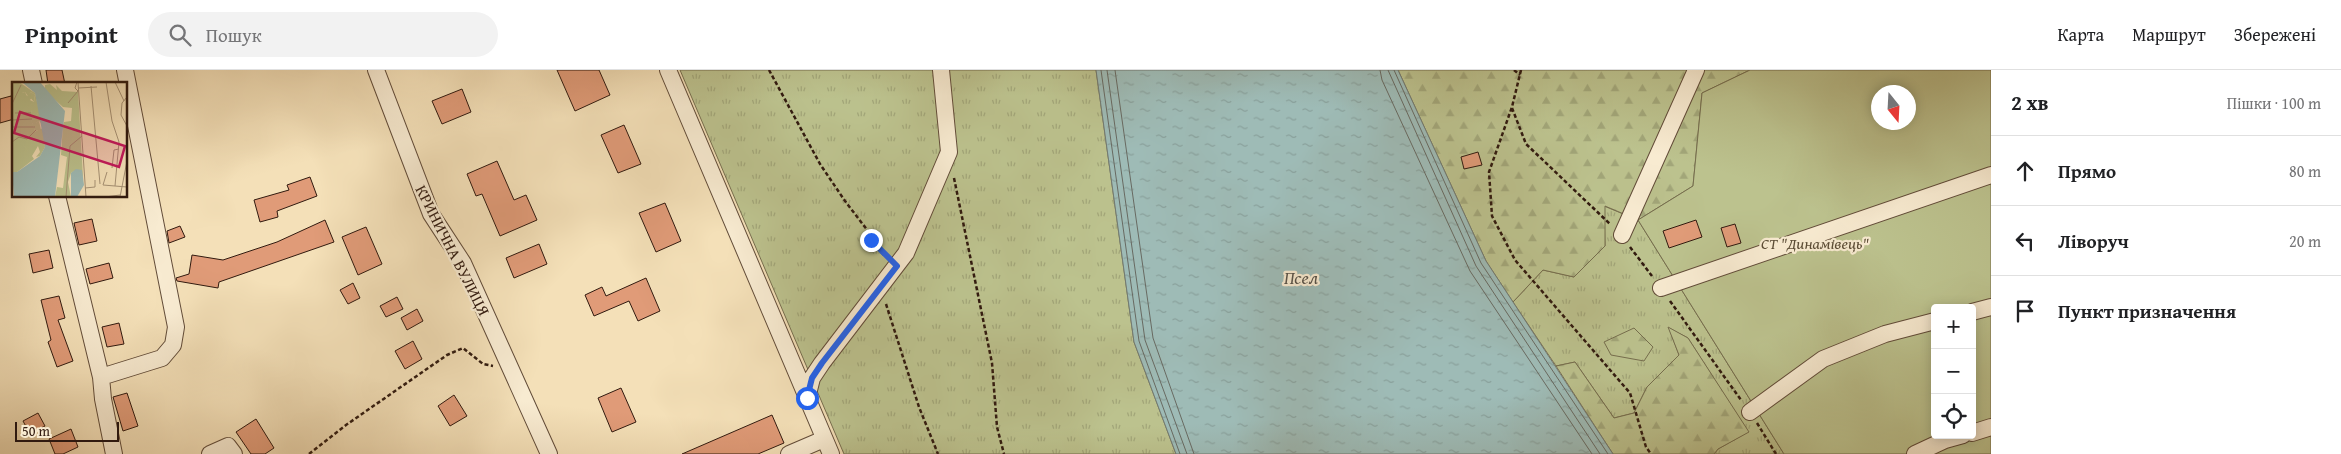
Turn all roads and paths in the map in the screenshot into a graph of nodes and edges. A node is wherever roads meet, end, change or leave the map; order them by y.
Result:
1 (376, 70) edge
2 (668, 70) edge
3 (769, 70) edge
4 (941, 70) edge
5 (1514, 70) edge
6 (1521, 70) edge
7 (1696, 70) edge
8 (1520, 74) junction
9 (128, 85) edge
10 (1512, 107) junction
11 (949, 152) junction
12 (1991, 175) edge
13 (57, 198) edge
14 (1622, 235) junction
15 (897, 266) junction
16 (881, 285) junction
17 (1661, 288) junction
18 (1991, 307) edge
19 (1976, 311) edge
20 (1931, 323) edge
21 (506, 362) junction
22 (101, 376) junction
23 (807, 398) junction
24 (1750, 412) junction
25 (1991, 428) edge
26 (1976, 432) edge
27 (824, 439) junction
28 (1949, 439) edge
29 (114, 454) edge
30 (210, 454) edge
31 (234, 454) edge
32 (309, 454) edge
33 (549, 454) edge
34 (789, 454) edge
35 (831, 454) edge
36 (938, 454) edge
37 (1004, 454) edge
38 (1651, 454) edge
39 (1776, 454) edge
40 (1915, 454) edge

1 - 21 street, КРИНИЧНА ВУЛИЦЯ
2 - 23 street
3 - 15 path
4 - 11 street
5 - 8 path
6 - 8 path
7 - 14 street
8 - 10 path
9 - 22 street
10 - 14 path
10 - 38 path
11 - 15 street
11 - 37 path
12 - 17 street
13 - 22 street
14 - 17 path
15 - 16 street
16 - 23 street
16 - 36 path
17 - 24 path
18 - 19 street
20 - 24 street
21 - 32 path
21 - 33 street, КРИНИЧНА ВУЛИЦЯ
22 - 29 street
23 - 27 street
24 - 39 path
25 - 26 street
27 - 34 street
27 - 35 street
28 - 40 street
30 - 31 street

